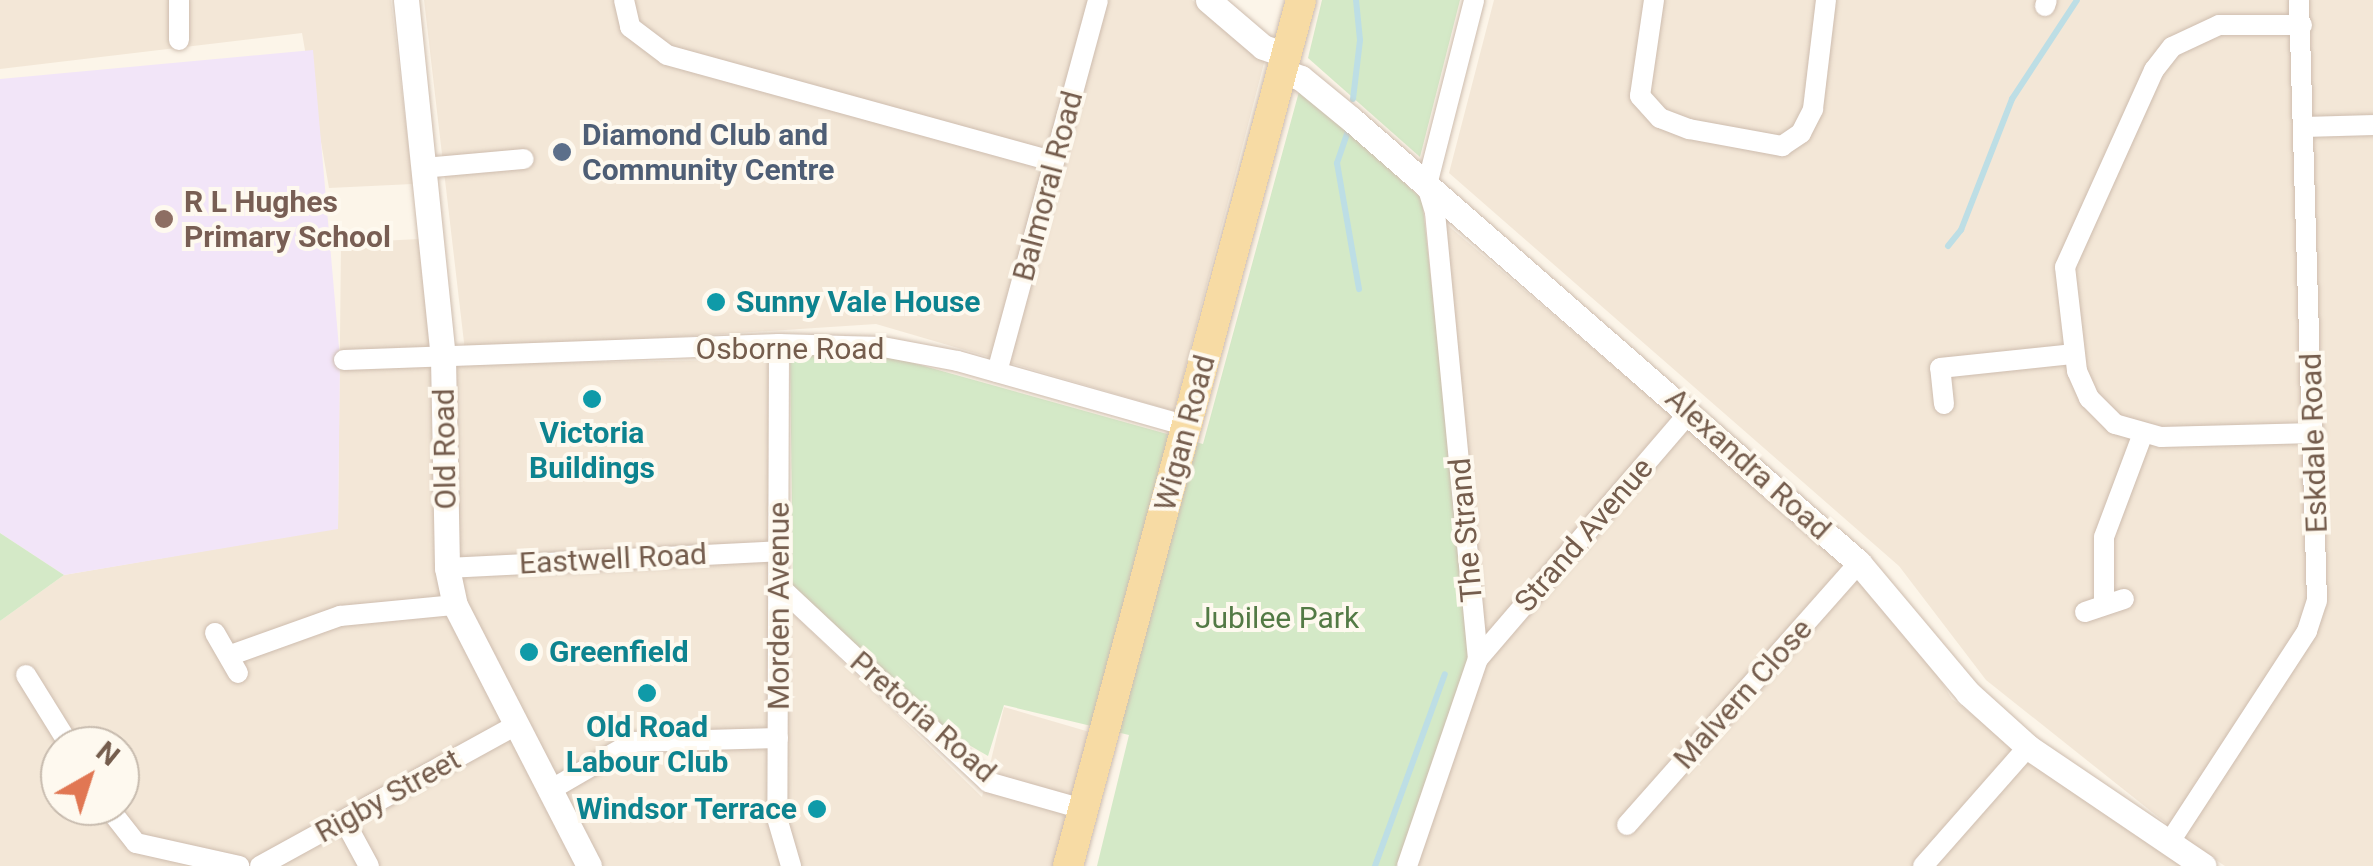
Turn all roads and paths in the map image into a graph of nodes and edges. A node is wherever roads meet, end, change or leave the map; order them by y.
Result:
1 (179, 0) edge
2 (406, 0) edge
3 (624, 0) edge
4 (1098, 0) edge
5 (1208, 0) edge
6 (1301, 0) edge
7 (1474, 0) edge
8 (1654, 0) edge
9 (1826, 0) edge
10 (2299, 0) edge
11 (2302, 24) junction
12 (178, 40) dead end
13 (1284, 63) junction
14 (2373, 125) edge
15 (2304, 127) junction
16 (524, 159) dead end
17 (1052, 161) junction
18 (424, 168) junction
19 (1427, 185) junction
20 (779, 344) junction
21 (2074, 354) junction
22 (443, 358) junction
23 (344, 360) dead end
24 (997, 372) junction
25 (1944, 404) dead end
26 (1690, 412) junction
27 (1187, 426) junction
28 (2314, 432) junction
29 (2142, 436) junction
30 (779, 551) junction
31 (1860, 563) junction
32 (447, 568) junction
33 (782, 590) junction
34 (455, 605) junction
35 (2105, 605) dead end
36 (215, 633) dead end
37 (1478, 660) junction
38 (26, 675) dead end
39 (516, 725) junction
40 (58, 726) edge
41 (778, 738) junction
42 (2028, 747) junction
43 (552, 789) junction
44 (1084, 809) junction
45 (344, 820) junction
46 (1626, 824) dead end
47 (123, 826) edge
48 (2169, 843) junction
49 (240, 866) edge
50 (260, 866) edge
51 (369, 866) edge
52 (589, 866) edge
53 (791, 866) edge
54 (1068, 866) edge
55 (1407, 866) edge
56 (1923, 866) edge
57 (2204, 866) edge

1 - 12 street
2 - 18 street, Old Road
3 - 17 street
4 - 17 street, Balmoral Road
5 - 13 street, Alexandra Road
6 - 13 main road, Wigan Road
7 - 19 street
8 - 9 street
10 - 11 street, Eskdale Road
11 - 15 street, Eskdale Road
11 - 21 street
13 - 19 street, Alexandra Road
13 - 27 main road, Wigan Road
14 - 15 street
15 - 28 street, Eskdale Road
16 - 18 street
17 - 24 street, Balmoral Road
18 - 22 street, Old Road
19 - 26 street, Alexandra Road
19 - 37 street, The Strand
20 - 22 street, Osborne Road
20 - 24 street, Osborne Road
20 - 30 street, Morden Avenue
21 - 25 street
21 - 29 street
22 - 23 street, Osborne Road
22 - 32 street, Old Road
24 - 27 street, Osborne Road
26 - 31 street, Alexandra Road
26 - 37 street, Strand Avenue
27 - 44 main road, Wigan Road
28 - 29 street
28 - 48 street, Eskdale Road
29 - 35 street
30 - 32 street, Eastwell Road
30 - 33 street, Morden Avenue
31 - 42 street, Alexandra Road
31 - 46 street, Malvern Close
32 - 34 street, Old Road
33 - 41 street, Morden Avenue
33 - 44 street, Pretoria Road
34 - 36 street
34 - 39 street, Old Road
37 - 55 street, The Strand
38 - 40 street
39 - 43 street, Old Road
39 - 45 street, Rigby Street
41 - 43 street
41 - 53 street, Morden Avenue
42 - 48 street, Alexandra Road
42 - 56 street
43 - 52 street, Old Road
44 - 54 main road, Wigan Road
45 - 50 street, Rigby Street
45 - 51 street
47 - 49 street
48 - 57 street, Alexandra Road

